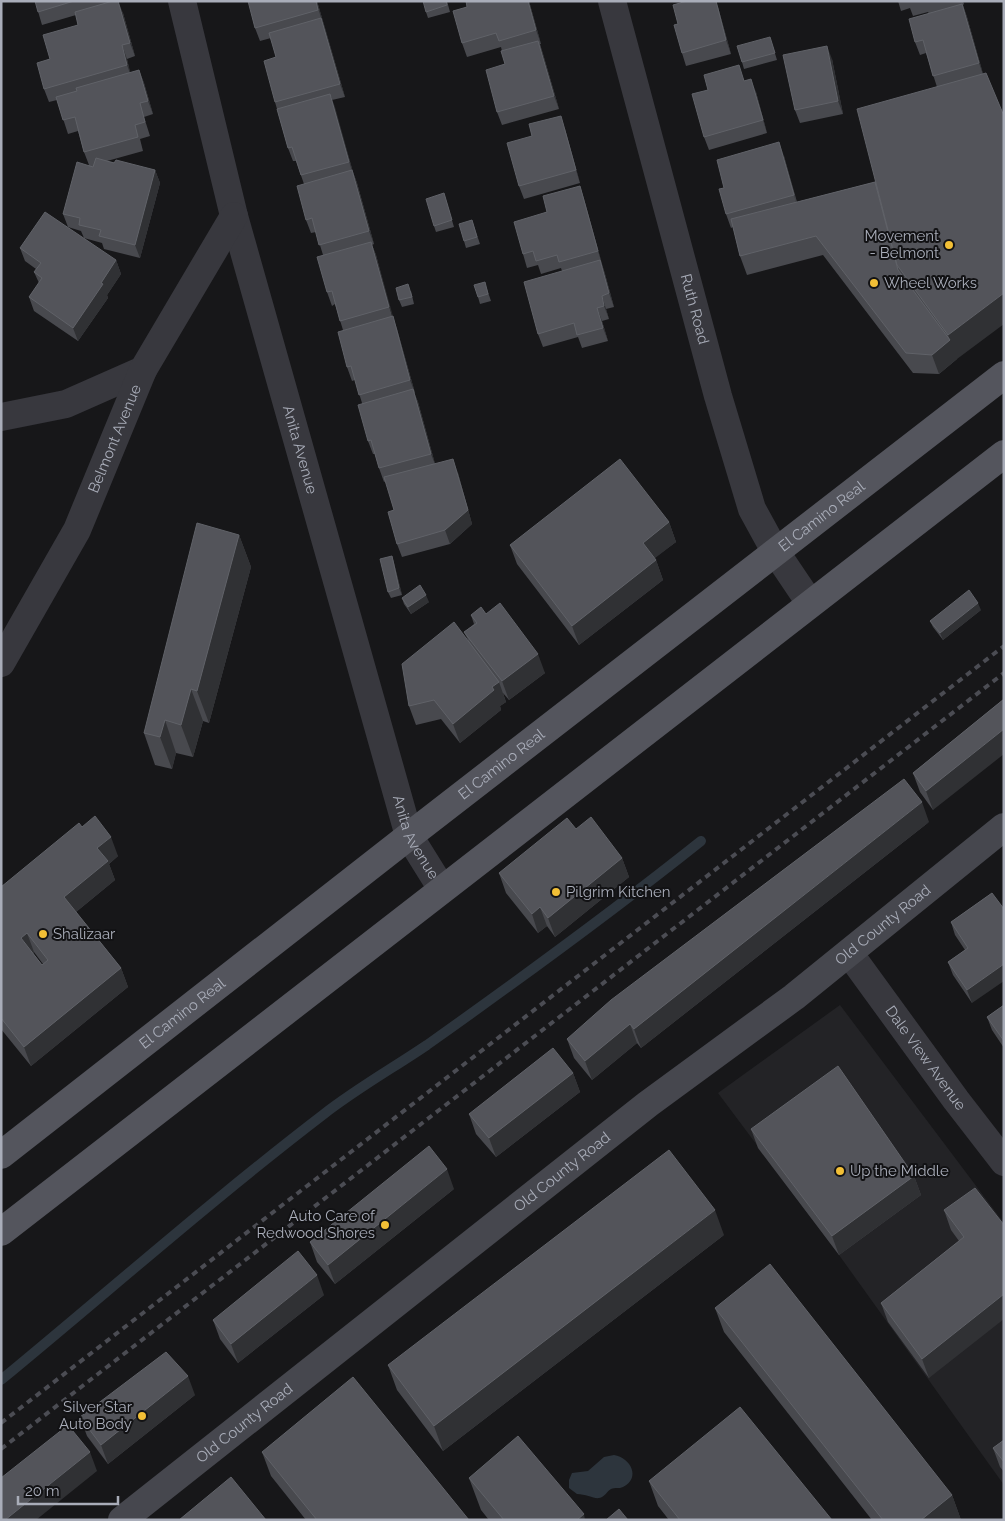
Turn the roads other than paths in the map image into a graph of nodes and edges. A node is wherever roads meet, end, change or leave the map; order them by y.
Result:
1 (182, 1) edge
2 (612, 1) edge
3 (234, 216) junction
4 (142, 370) junction
5 (1004, 375) edge
6 (1, 417) edge
7 (1004, 454) edge
8 (775, 551) junction
9 (810, 603) junction
10 (1, 662) edge
11 (1004, 827) edge
12 (409, 836) junction
13 (442, 888) junction
14 (849, 953) junction
15 (1, 1155) edge
16 (1004, 1162) edge
17 (1, 1232) edge
18 (122, 1520) edge

1 - 3 street, Anita Avenue
2 - 8 street, Ruth Road
3 - 4 street, Belmont Avenue
3 - 12 street, Anita Avenue
4 - 6 street
4 - 10 street, Belmont Avenue
5 - 8 main road, El Camino Real
7 - 9 main road
8 - 9 street, Ruth Road
8 - 12 main road, El Camino Real
9 - 13 main road
11 - 14 street, Old County Road
12 - 13 street, Anita Avenue
12 - 15 main road, El Camino Real
13 - 17 main road
14 - 16 street, Dale View Avenue
14 - 18 street, Old County Road

